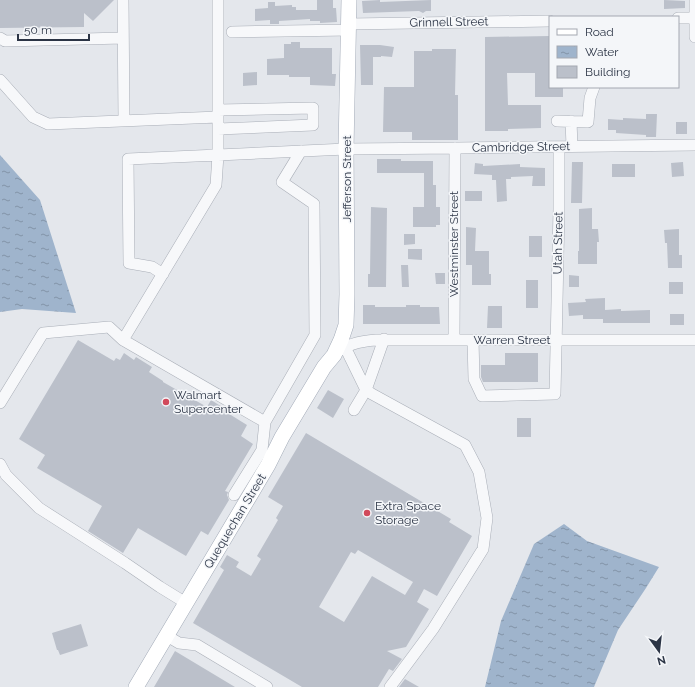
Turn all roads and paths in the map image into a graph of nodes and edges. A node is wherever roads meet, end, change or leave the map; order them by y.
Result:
1 (123, 0) edge
2 (218, 0) edge
3 (349, 0) edge
4 (694, 0) edge
5 (679, 18) edge
6 (695, 18) edge
7 (549, 21) edge
8 (349, 27) junction
9 (232, 32) dead end
10 (695, 37) edge
11 (0, 38) edge
12 (123, 38) junction
13 (0, 80) edge
14 (594, 88) edge
15 (218, 114) junction
16 (124, 121) junction
17 (557, 121) dead end
18 (571, 121) junction
19 (218, 129) junction
20 (695, 145) edge
21 (572, 146) junction
22 (559, 147) junction
23 (346, 148) junction
24 (455, 148) junction
25 (302, 151) junction
26 (218, 155) junction
27 (163, 274) junction
28 (384, 339) junction
29 (123, 340) junction
30 (454, 340) junction
31 (473, 340) junction
32 (557, 340) junction
33 (695, 340) edge
34 (339, 351) junction
35 (366, 390) junction
36 (0, 403) edge
37 (354, 410) dead end
38 (265, 422) junction
39 (0, 464) edge
40 (234, 495) dead end
41 (186, 603) junction
42 (167, 636) junction
43 (136, 687) edge
44 (267, 687) edge
45 (390, 687) edge

1 - 12 street
2 - 15 street
3 - 8 main road, Jefferson Street
4 - 6 street
5 - 6 street
6 - 10 street
7 - 8 street, Grinnell Street
8 - 9 street, Grinnell Street
8 - 23 main road, Jefferson Street
11 - 12 street
12 - 16 street
13 - 16 street
14 - 18 street
15 - 16 street
15 - 19 street
15 - 19 street
17 - 18 street
18 - 21 street
19 - 26 street
20 - 21 street, Cambridge Street
21 - 22 street, Cambridge Street
22 - 24 street, Cambridge Street
22 - 32 street, Utah Street
23 - 24 street, Cambridge Street
23 - 25 street, Cambridge Street
23 - 34 main road, Jefferson Street
24 - 30 street, Westminster Street
25 - 26 street, Cambridge Street
25 - 38 street
26 - 27 street
26 - 27 street, Cambridge Street
27 - 29 street
28 - 30 street, Warren Street
28 - 34 street, Warren Street
28 - 35 street
29 - 36 street
29 - 38 street
30 - 31 street, Warren Street
31 - 32 street, Warren Street
31 - 32 street, Utah Street
32 - 33 street, Warren Street
34 - 35 street
34 - 41 main road, Quequechan Street
35 - 37 street
35 - 45 street
38 - 40 street
39 - 41 street
41 - 42 main road, Quequechan Street
42 - 43 main road, Quequechan Street
42 - 44 street

